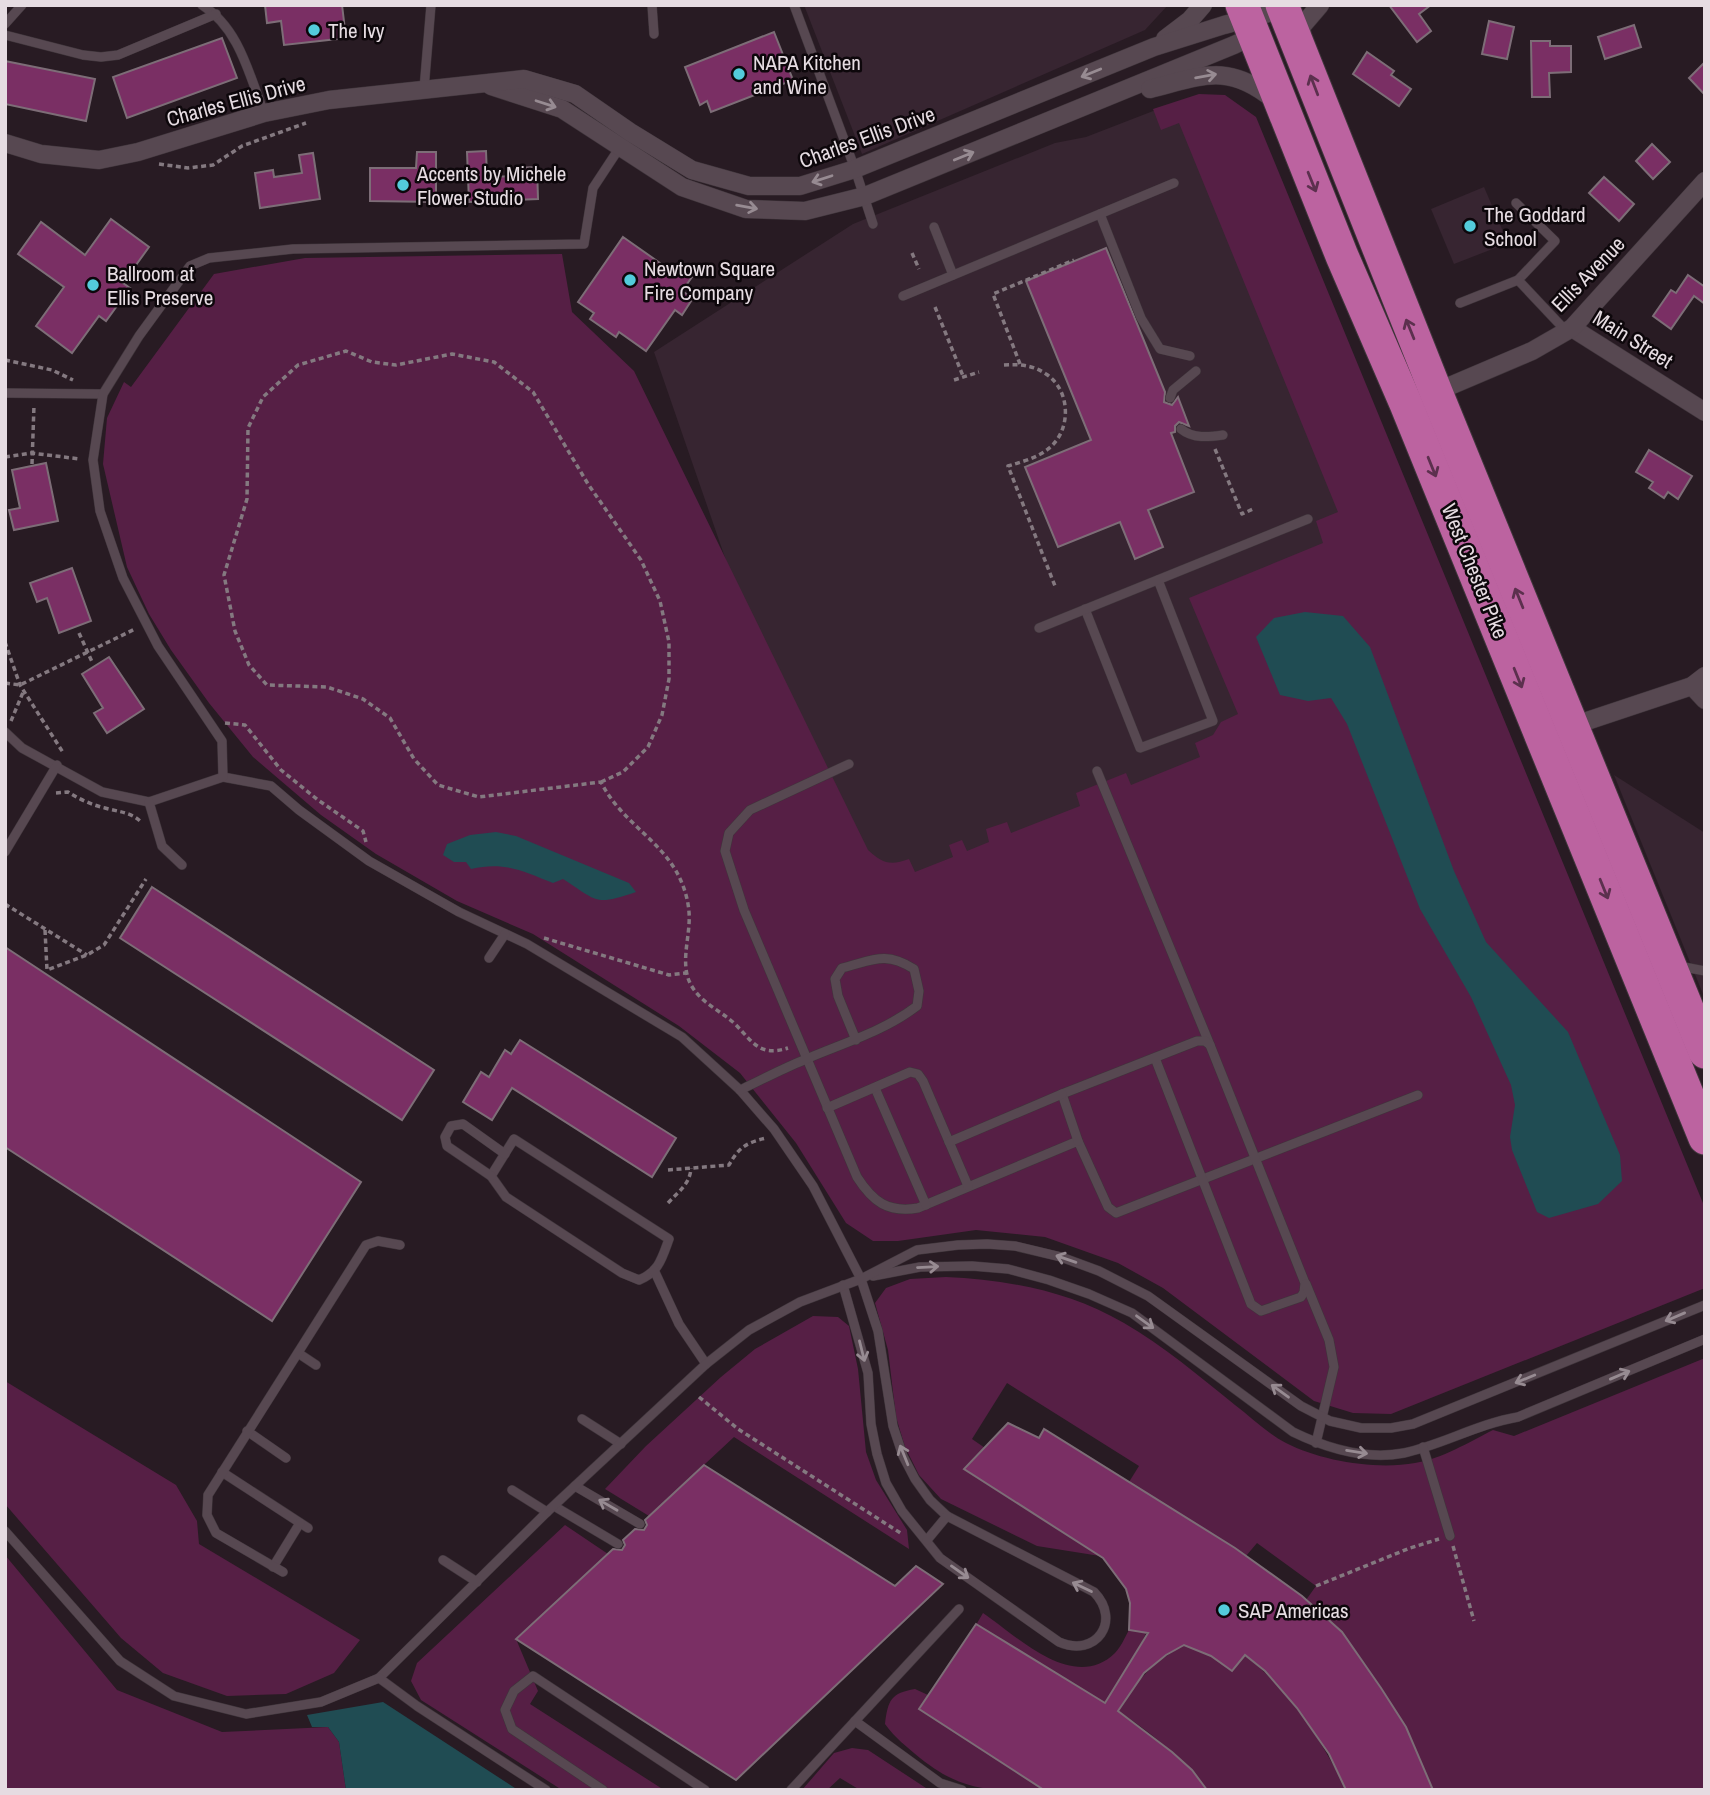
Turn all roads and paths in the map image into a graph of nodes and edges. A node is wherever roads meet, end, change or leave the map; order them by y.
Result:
1 (22, 5) edge
2 (202, 5) edge
3 (652, 5) edge
4 (794, 5) edge
5 (1203, 5) edge
6 (1320, 5) edge
7 (431, 6) edge
8 (1283, 7) edge
9 (216, 14) junction
10 (1248, 20) edge
11 (5, 24) edge
12 (654, 34) dead end
13 (5, 35) edge
14 (1154, 47) junction
15 (1301, 49) junction
16 (424, 89) junction
17 (1092, 103) junction
18 (264, 113) junction
19 (315, 118) dead end
20 (1286, 119) junction
21 (625, 140) junction
22 (5, 143) edge
23 (146, 165) dead end
24 (855, 169) junction
25 (1705, 181) edge
26 (1174, 183) dead end
27 (865, 196) junction
28 (1516, 203) dead end
29 (1100, 214) junction
30 (873, 223) dead end
31 (934, 227) dead end
32 (912, 253) dead end
33 (1074, 260) dead end
34 (919, 270) dead end
35 (953, 275) junction
36 (1518, 280) junction
37 (902, 296) dead end
38 (1460, 303) dead end
39 (935, 307) dead end
40 (1569, 329) junction
41 (1191, 356) dead end
42 (5, 360) edge
43 (1020, 364) junction
44 (1004, 365) dead end
45 (1196, 371) dead end
46 (979, 372) dead end
47 (963, 376) junction
48 (954, 380) dead end
49 (36, 392) junction
50 (5, 393) edge
51 (103, 394) junction
52 (1170, 398) dead end
53 (1421, 398) junction
54 (1705, 412) edge
55 (1181, 429) dead end
56 (1223, 436) dead end
57 (1213, 445) dead end
58 (31, 453) junction
59 (5, 457) edge
60 (93, 460) junction
61 (32, 464) dead end
62 (1252, 509) dead end
63 (1308, 519) dead end
64 (1158, 580) junction
65 (1055, 586) dead end
66 (1085, 609) junction
67 (146, 623) junction
68 (1039, 628) dead end
69 (79, 634) dead end
70 (5, 642) edge
71 (88, 653) junction
72 (93, 664) dead end
73 (5, 683) edge
74 (20, 685) junction
75 (1701, 688) edge
76 (24, 690) junction
77 (209, 721) junction
78 (1572, 726) junction
79 (6, 732) edge
80 (68, 761) dead end
81 (849, 764) dead end
82 (57, 765) junction
83 (1097, 771) dead end
84 (223, 777) junction
85 (601, 782) junction
86 (149, 802) junction
87 (51, 803) dead end
88 (144, 834) dead end
89 (5, 852) edge
90 (369, 861) junction
91 (183, 864) dead end
92 (146, 879) dead end
93 (5, 904) edge
94 (45, 930) junction
95 (505, 934) junction
96 (519, 940) junction
97 (88, 955) junction
98 (489, 958) dead end
99 (1669, 964) junction
100 (1705, 971) edge
101 (686, 973) junction
102 (856, 1040) junction
103 (800, 1045) junction
104 (1210, 1045) junction
105 (1705, 1052) edge
106 (1155, 1058) junction
107 (806, 1059) junction
108 (875, 1088) junction
109 (740, 1090) junction
110 (1062, 1094) junction
111 (1418, 1095) dead end
112 (827, 1108) junction
113 (778, 1136) junction
114 (1705, 1138) edge
115 (1078, 1140) junction
116 (949, 1142) junction
117 (505, 1154) junction
118 (1256, 1159) junction
119 (691, 1167) junction
120 (668, 1170) dead end
121 (491, 1176) junction
122 (1204, 1180) junction
123 (968, 1186) junction
124 (668, 1203) dead end
125 (926, 1205) junction
126 (400, 1245) dead end
127 (654, 1270) junction
128 (861, 1279) junction
129 (1305, 1283) junction
130 (843, 1285) junction
131 (1705, 1305) edge
132 (1705, 1339) edge
133 (298, 1353) junction
134 (706, 1364) junction
135 (316, 1365) dead end
136 (699, 1397) dead end
137 (1323, 1418) junction
138 (582, 1419) dead end
139 (247, 1431) junction
140 (1316, 1443) junction
141 (621, 1444) junction
142 (1423, 1447) junction
143 (286, 1458) dead end
144 (222, 1472) junction
145 (575, 1486) junction
146 (512, 1490) dead end
147 (550, 1509) junction
148 (947, 1516) junction
149 (640, 1524) dead end
150 (5, 1531) edge
151 (902, 1534) dead end
152 (1450, 1536) junction
153 (927, 1540) junction
154 (618, 1544) dead end
155 (443, 1560) dead end
156 (273, 1567) junction
157 (283, 1572) dead end
158 (477, 1582) junction
159 (1316, 1586) dead end
160 (959, 1609) dead end
161 (1474, 1621) dead end
162 (379, 1678) junction
163 (855, 1721) junction
164 (702, 1789) edge
165 (546, 1790) edge
166 (603, 1790) edge
167 (791, 1790) edge
168 (962, 1790) edge

1 - 11 lane
2 - 9 lane
3 - 12 lane
4 - 24 lane
5 - 14 street, Charles Ellis Drive
6 - 15 street
7 - 16 lane
8 - 10 street, Charles Ellis Drive
8 - 15 highway, West Chester Pike
9 - 13 lane
9 - 18 lane
10 - 14 street, Charles Ellis Drive
10 - 17 street, Charles Ellis Drive
10 - 20 highway, West Chester Pike
14 -> 24 street, Charles Ellis Drive
53 -> 15 highway, West Chester Pike
16 - 18 street, Charles Ellis Drive
16 - 21 street, Charles Ellis Drive
17 -> 20 street, Charles Ellis Drive
27 -> 17 street, Charles Ellis Drive
18 - 22 street, Charles Ellis Drive
19 - 23 path
20 -> 53 highway, West Chester Pike
24 -> 21 street, Charles Ellis Drive
21 -> 27 street, Charles Ellis Drive
21 - 51 lane
24 - 27 lane
25 - 40 street, Ellis Avenue
26 - 29 lane
27 - 30 lane
28 - 36 lane
29 - 35 lane
29 - 41 lane
31 - 35 lane
32 - 34 path
33 - 43 path
35 - 37 lane
36 - 38 lane
36 - 40 lane
39 - 47 path
40 - 53 street, Ellis Avenue
40 - 54 street, Main Street
42 - 51 path
43 - 44 path
43 - 65 path
45 - 52 lane
46 - 47 path
47 - 48 path
49 - 50 lane
49 - 51 lane
49 - 58 path
51 - 60 lane
78 -> 53 highway, West Chester Pike
53 -> 114 highway, West Chester Pike
55 - 56 lane
57 - 62 path
58 - 59 path
58 - 60 path
58 - 61 path
60 - 67 lane
63 - 64 lane
64 - 66 lane
64 - 66 lane
66 - 68 lane
67 - 71 path
67 - 77 lane
69 - 71 path
70 - 74 path
71 - 72 path
71 - 74 path
73 - 74 path
74 - 76 path
75 - 78 street
76 - 79 path
76 - 80 path
77 - 84 lane
77 - 90 path
78 - 99 highway, West Chester Pike
79 - 82 lane
81 - 103 lane
82 - 86 lane
82 - 89 lane
83 - 104 lane
84 - 86 lane
84 - 90 lane
85 - 85 path
85 - 101 path
86 - 91 lane
87 - 88 path
90 - 95 lane
92 - 97 path
93 - 94 path
94 - 97 path
94 - 97 path
95 - 96 lane
95 - 98 lane
96 - 101 path
96 - 109 lane
99 - 100 lane
99 - 105 highway, West Chester Pike
101 - 103 path
102 - 102 lane
102 - 107 lane
103 - 107 lane
104 - 106 lane
104 - 118 lane
106 - 110 lane
106 - 122 lane
107 - 109 lane
107 - 112 lane
108 - 112 lane
108 - 116 lane
108 - 125 lane
109 - 113 lane
110 - 115 lane
110 - 116 lane
111 - 118 lane
112 - 125 lane
113 - 119 path
113 - 128 lane
115 - 122 lane
115 - 123 lane
116 - 123 lane
117 - 121 lane
117 - 121 lane
117 - 127 lane
118 - 122 lane
118 - 129 lane
119 - 120 path
119 - 124 path
121 - 127 lane
122 - 129 lane
123 - 125 lane
126 - 133 lane
127 - 134 lane
128 - 130 lane
137 -> 128 lane
128 -> 140 lane
148 -> 128 lane
129 - 137 lane
130 - 134 lane
130 -> 153 lane
131 -> 137 lane
142 -> 132 lane
133 - 135 lane
133 - 139 lane
134 - 141 lane
136 - 151 path
137 - 140 lane
138 - 141 lane
139 - 143 lane
139 - 144 lane
140 -> 142 lane
141 - 145 lane
142 - 152 lane
144 - 156 lane
144 - 156 lane
145 - 147 lane
149 -> 145 lane
146 - 147 lane
147 - 154 lane
147 - 158 lane
148 - 153 lane
153 -> 148 lane
150 - 162 lane
152 - 159 path
152 - 161 path
155 - 158 lane
156 - 157 lane
158 - 162 lane
160 - 163 lane
162 - 165 lane
163 - 167 lane
163 - 168 lane
164 - 166 lane

